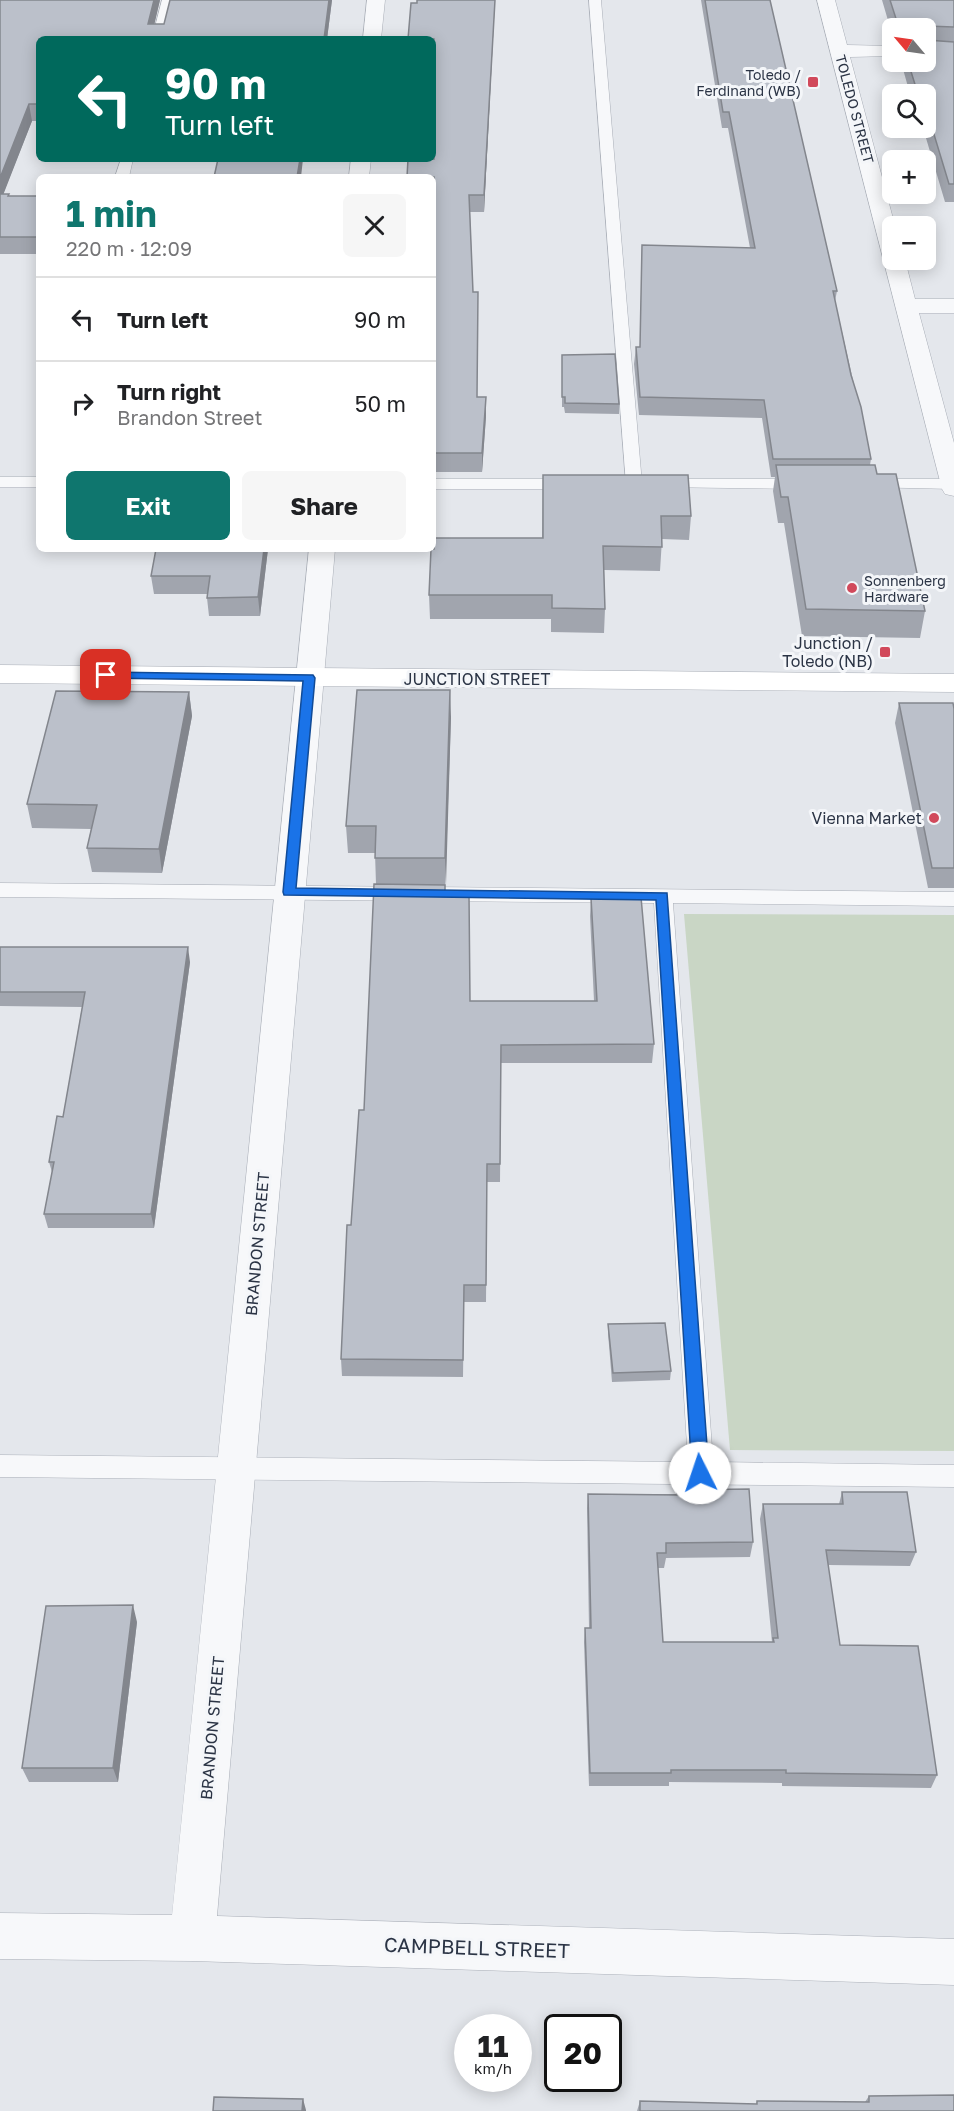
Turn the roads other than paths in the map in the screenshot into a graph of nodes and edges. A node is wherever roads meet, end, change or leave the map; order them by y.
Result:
1 (168, 0) edge
2 (376, 0) edge
3 (596, 0) edge
4 (826, 0) edge
5 (159, 36) edge
6 (372, 36) edge
7 (840, 51) junction
8 (882, 51) edge
9 (882, 216) edge
10 (897, 270) edge
11 (906, 306) junction
12 (954, 306) edge
13 (953, 480) edge
14 (0, 482) edge
15 (36, 482) edge
16 (436, 484) edge
17 (586, 484) edge
18 (818, 484) edge
19 (852, 484) edge
20 (322, 552) edge
21 (0, 674) edge
22 (309, 678) junction
23 (954, 683) edge
24 (0, 890) edge
25 (289, 892) junction
26 (663, 896) junction
27 (954, 898) edge
28 (0, 1466) edge
29 (236, 1467) junction
30 (700, 1473) junction
31 (954, 1476) edge
32 (0, 1936) edge
33 (192, 1938) junction
34 (954, 1962) edge

1 - 5 lane
2 - 6 street
3 - 18 lane
4 - 7 street, TOLEDO STREET
7 - 8 street
7 - 9 street, TOLEDO STREET
10 - 11 street
11 - 12 street
11 - 13 street
13 - 19 lane
14 - 15 lane
16 - 17 lane
20 - 22 street, BRANDON STREET
21 - 22 street, JUNCTION STREET
22 - 23 street, JUNCTION STREET
22 - 25 street, BRANDON STREET
24 - 25 lane
25 - 26 lane
25 - 29 street, BRANDON STREET
26 - 27 lane
26 - 30 lane
28 - 29 lane
29 - 30 lane
29 - 33 street, BRANDON STREET
30 - 31 lane
32 - 33 street, CAMPBELL STREET
33 - 34 street, CAMPBELL STREET

